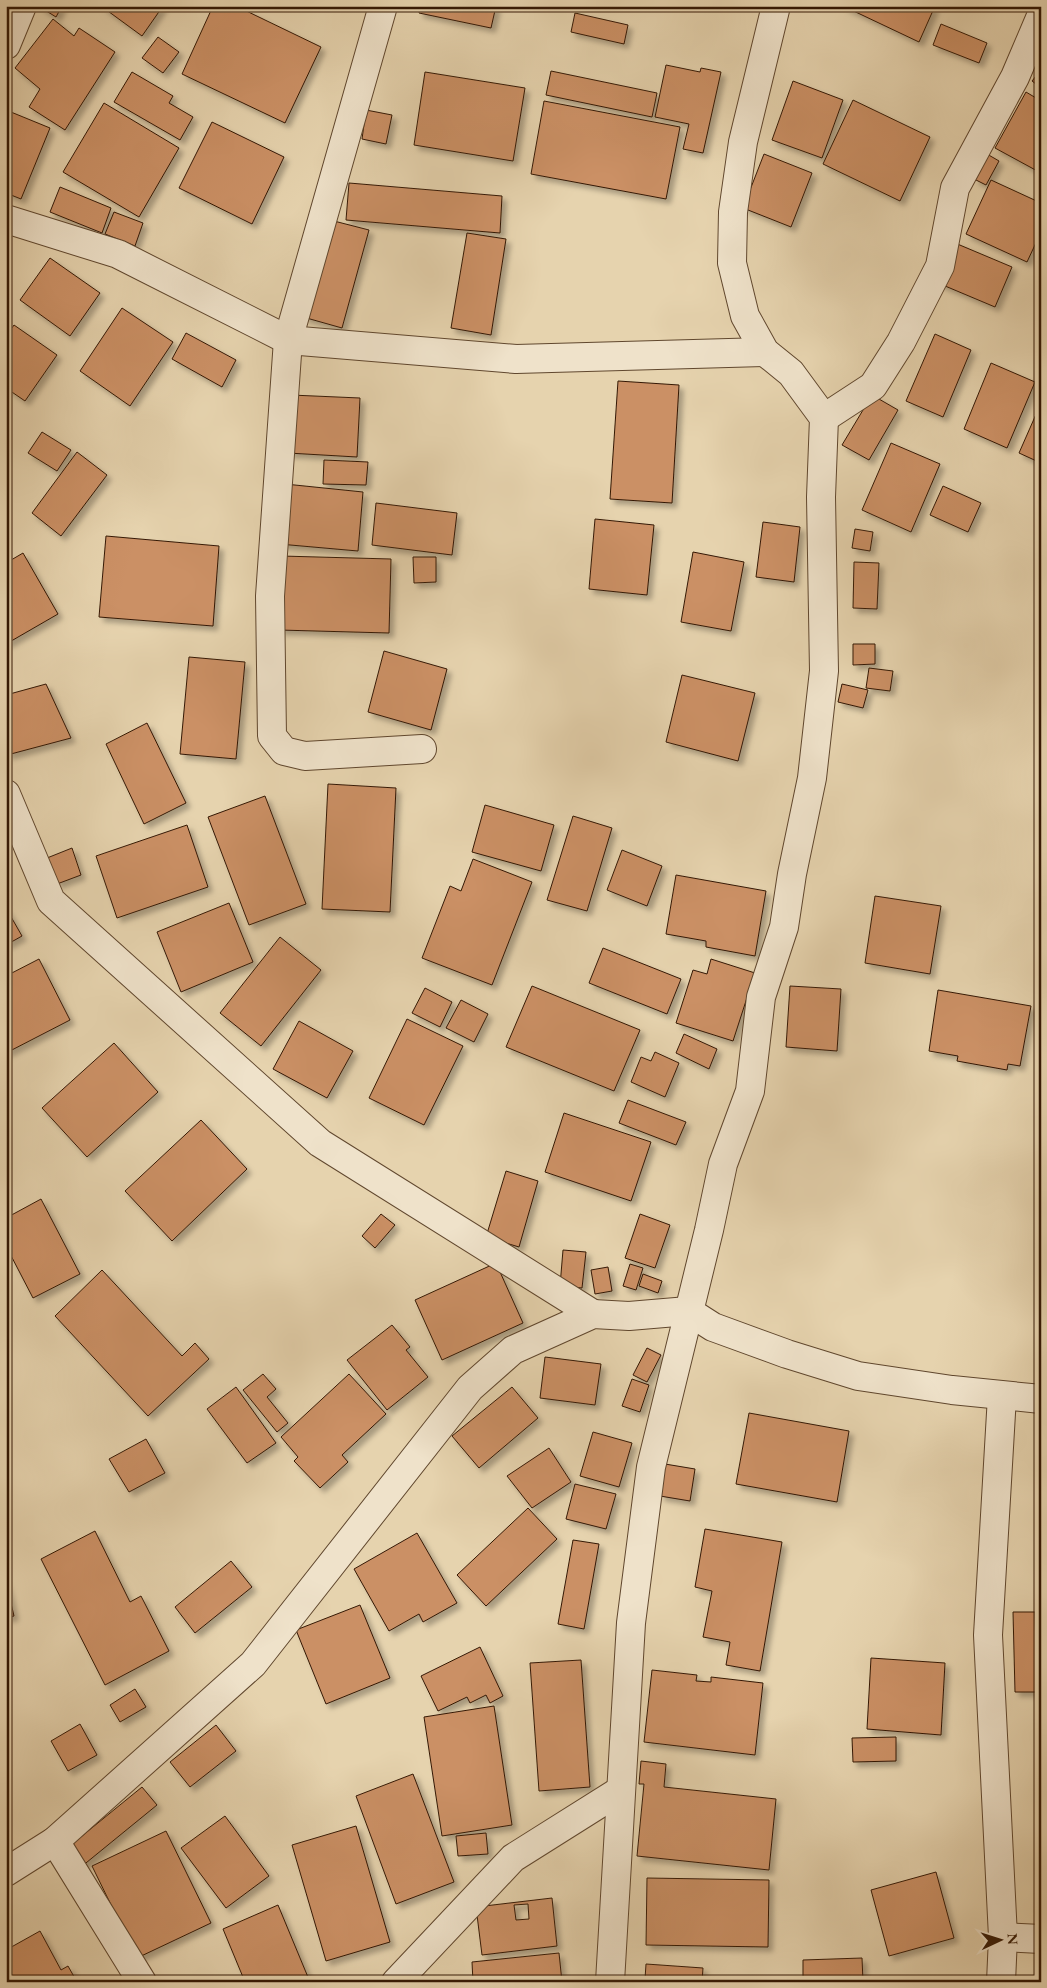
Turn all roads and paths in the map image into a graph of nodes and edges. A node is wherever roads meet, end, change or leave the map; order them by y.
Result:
1 (22, 6) edge
2 (383, 6) edge
3 (776, 6) edge
4 (1041, 16) edge
5 (6, 45) edge
6 (6, 219) edge
7 (288, 340) junction
8 (766, 352) junction
9 (824, 418) junction
10 (422, 750) dead end
11 (6, 794) edge
12 (688, 1311) junction
13 (593, 1314) junction
14 (1002, 1396) junction
15 (1041, 1399) edge
16 (620, 1790) junction
17 (55, 1841) junction
18 (6, 1872) edge
19 (1003, 1937) junction
20 (1041, 1939) edge
21 (142, 1982) edge
22 (396, 1982) edge
23 (610, 1982) edge
24 (1001, 1982) edge

1 - 5 street
2 - 7 street
3 - 8 street
4 - 9 street
6 - 7 street
7 - 8 street
7 - 10 street
8 - 9 street
9 - 12 street
11 - 13 street
12 - 13 street
12 - 14 street
12 - 16 street
13 - 17 street
14 - 15 street
14 - 19 street
16 - 22 street
16 - 23 street
17 - 18 street
17 - 21 street
19 - 20 street
19 - 24 street

